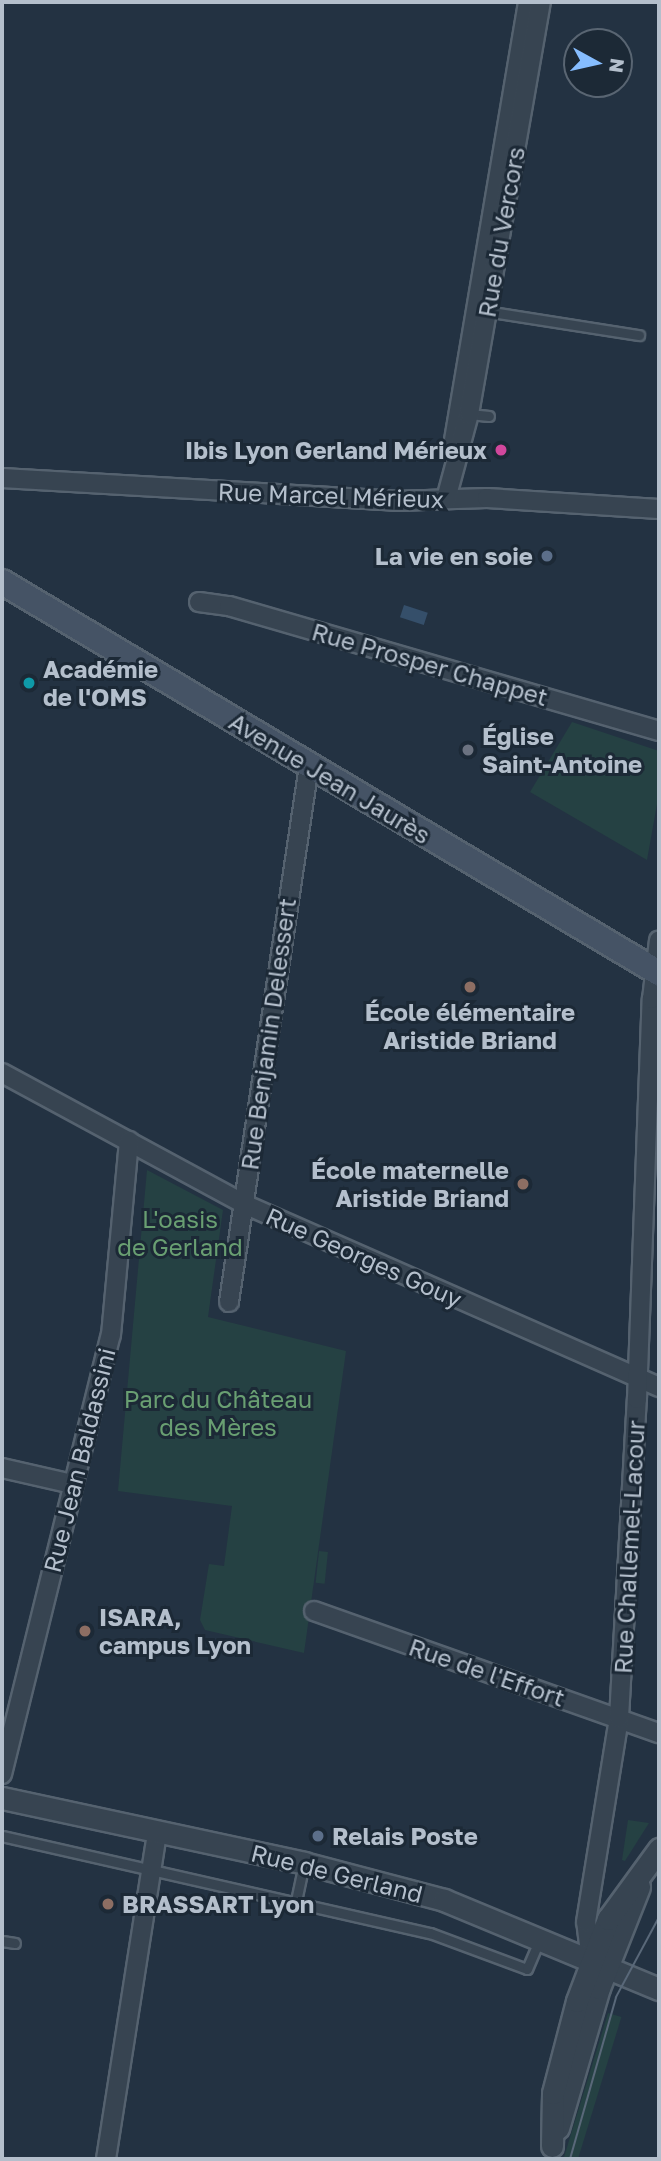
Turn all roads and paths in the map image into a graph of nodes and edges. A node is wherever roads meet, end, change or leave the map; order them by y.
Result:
1 (528, 2) edge
2 (541, 2) edge
3 (480, 310) junction
4 (639, 335) dead end
5 (468, 414) junction
6 (489, 416) dead end
7 (453, 460) junction
8 (2, 478) edge
9 (446, 499) junction
10 (659, 509) edge
11 (2, 582) edge
12 (199, 602) dead end
13 (659, 731) edge
14 (309, 766) junction
15 (659, 940) edge
16 (657, 972) edge
17 (2, 1073) edge
18 (129, 1141) junction
19 (244, 1204) junction
20 (229, 1302) dead end
21 (637, 1377) junction
22 (659, 1387) edge
23 (2, 1468) edge
24 (72, 1484) junction
25 (314, 1611) dead end
26 (619, 1718) junction
27 (659, 1734) edge
28 (2, 1774) edge
29 (2, 1798) edge
30 (157, 1832) junction
31 (2, 1836) edge
32 (659, 1850) edge
33 (304, 1863) junction
34 (150, 1868) junction
35 (296, 1901) junction
36 (2, 1941) edge
37 (539, 1941) junction
38 (15, 1944) dead end
39 (599, 1964) junction
40 (659, 1989) edge
41 (550, 2153) edge
42 (106, 2159) edge

1 - 3 street, Rue du Vercors
2 - 3 street, Rue du Vercors
3 - 4 lane
3 - 5 street, Rue du Vercors
3 - 7 street, Rue du Vercors
5 - 6 lane
5 - 7 street, Rue du Vercors
7 - 9 street, Rue du Vercors
8 - 9 street, Rue Marcel Mérieux
9 - 10 street, Rue Marcel Mérieux
11 - 14 main road, Avenue Jean Jaurès
12 - 13 street, Rue Prosper Chappet
14 - 16 main road, Avenue Jean Jaurès
14 - 19 street, Rue Benjamin Delessert
15 - 16 street, Rue Challemel-Lacour
16 - 21 street, Rue Challemel-Lacour
17 - 18 street, Rue Georges Gouy
18 - 19 street, Rue Georges Gouy
18 - 24 street, Rue Jean Baldassini
19 - 20 street, Rue Benjamin Delessert
19 - 21 street, Rue Georges Gouy
21 - 22 street, Rue Georges Gouy
21 - 26 street, Rue Challemel-Lacour
23 - 24 street
24 - 28 street, Rue Jean Baldassini
25 - 26 street, Rue de l'Effort
26 - 27 street, Rue de l'Effort
26 - 39 street, Rue Challemel-Lacour
29 - 30 street, Rue de Gerland
30 - 33 street, Rue de Gerland
30 - 34 street
31 - 34 lane
32 - 39 street
33 - 35 lane
33 - 37 street, Rue de Gerland
34 - 35 lane
34 - 42 street
35 - 37 lane
36 - 38 lane
37 - 39 street, Rue de Gerland
39 - 40 street, Rue de Gerland
39 - 41 street, Rue Challemel-Lacour

